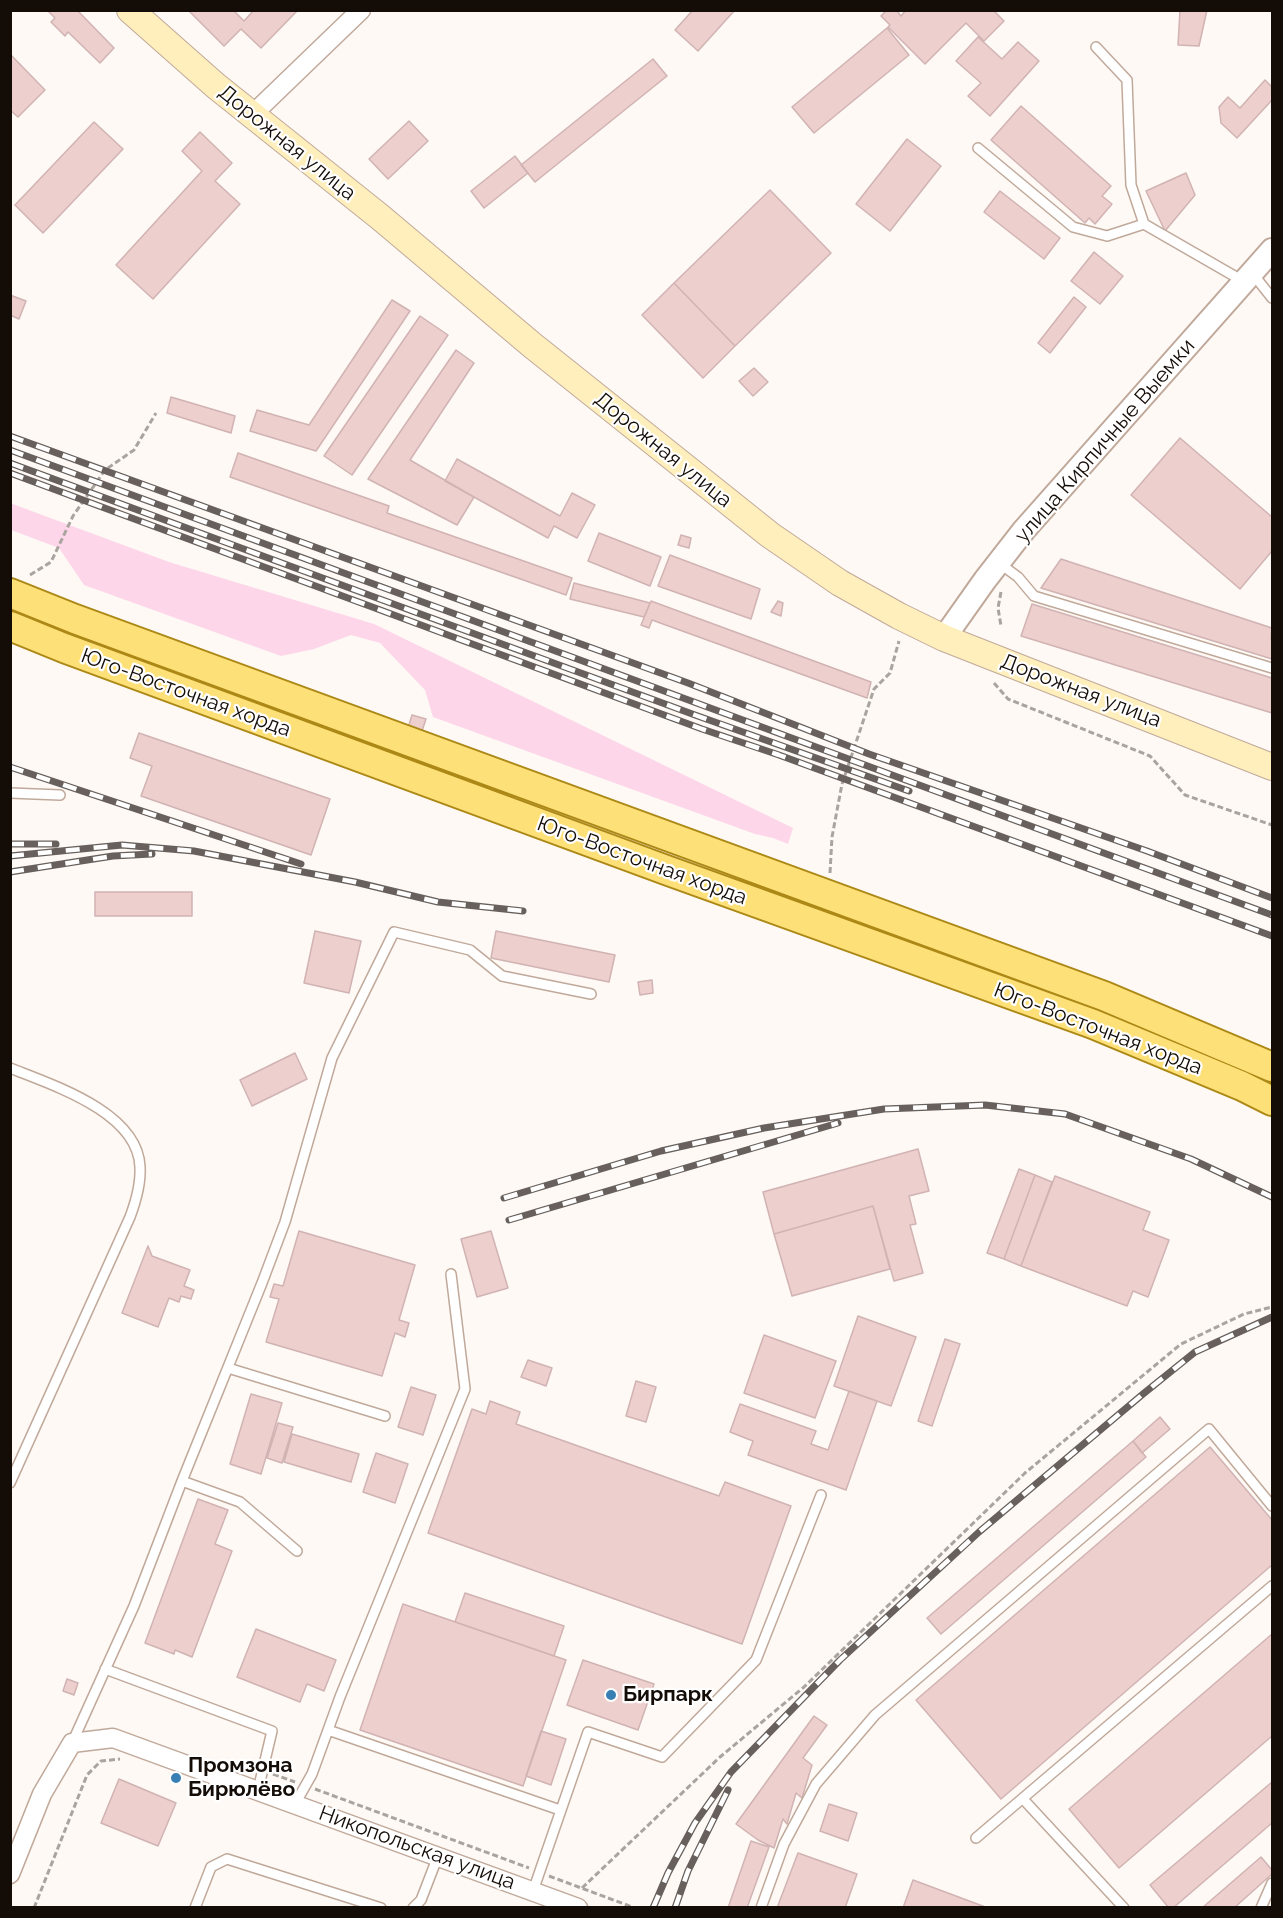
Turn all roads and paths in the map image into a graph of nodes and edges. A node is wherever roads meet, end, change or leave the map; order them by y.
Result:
1 (129, 10) edge
2 (361, 10) edge
3 (1096, 46) dead end
4 (252, 115) junction
5 (978, 148) dead end
6 (1144, 224) junction
7 (1272, 250) edge
8 (1249, 278) junction
9 (1272, 298) edge
10 (156, 413) dead end
11 (999, 562) junction
12 (20, 584) edge
13 (1001, 592) dead end
14 (10, 626) edge
15 (1001, 626) dead end
16 (944, 638) junction
17 (899, 641) dead end
18 (1272, 668) edge
19 (994, 683) dead end
20 (1272, 767) edge
21 (10, 793) edge
22 (60, 795) dead end
23 (1272, 825) edge
24 (828, 896) junction
25 (591, 994) dead end
26 (1272, 1067) edge
27 (10, 1068) edge
28 (1272, 1101) edge
29 (451, 1274) dead end
30 (1272, 1307) edge
31 (228, 1368) junction
32 (386, 1416) dead end
33 (182, 1481) junction
34 (10, 1483) edge
35 (821, 1496) dead end
36 (1272, 1506) edge
37 (297, 1551) dead end
38 (1272, 1586) edge
39 (105, 1669) junction
40 (328, 1730) junction
41 (72, 1743) junction
42 (120, 1759) dead end
43 (263, 1771) junction
44 (305, 1786) junction
45 (258, 1790) junction
46 (1023, 1798) junction
47 (295, 1803) junction
48 (560, 1810) junction
49 (976, 1838) dead end
50 (438, 1856) junction
51 (538, 1872) junction
52 (10, 1874) edge
53 (1272, 1883) edge
54 (582, 1888) junction
55 (532, 1891) junction
56 (34, 1908) edge
57 (195, 1908) edge
58 (381, 1908) edge
59 (413, 1908) edge
60 (578, 1908) edge
61 (635, 1908) edge
62 (761, 1908) edge
63 (1124, 1908) edge
64 (1261, 1908) edge

1 - 4 main road, Дорожная улица
2 - 4 street
3 - 6 lane
4 - 16 main road, Дорожная улица
5 - 6 lane
6 - 8 lane
7 - 8 street, улица Кирпичные Выемки
8 - 9 lane
8 - 11 street, улица Кирпичные Выемки
10 - 12 path
11 - 16 street, улица Кирпичные Выемки
11 - 18 lane
12 - 24 main road, Юго-Восточная хорда
13 - 15 path
14 - 28 main road, Юго-Восточная хорда
16 - 20 main road, Дорожная улица
17 - 24 path
19 - 23 path
21 - 22 lane
24 - 26 main road, Юго-Восточная хорда
25 - 31 lane
27 - 34 lane
29 - 40 lane
30 - 54 path
31 - 32 lane
31 - 33 lane
33 - 37 lane
33 - 39 lane
35 - 48 lane
36 - 62 lane
38 - 46 lane
39 - 41 lane
39 - 43 lane
40 - 44 lane
40 - 48 lane
41 - 45 street, Никопольская улица
41 - 52 street
42 - 56 path
43 - 44 path
43 - 45 lane
44 - 47 lane
44 - 51 path
45 - 47 street, Никопольская улица
46 - 49 lane
46 - 63 lane
47 - 50 street, Никопольская улица
48 - 51 lane
50 - 55 street, Никопольская улица
50 - 59 lane
51 - 54 path
51 - 55 lane
53 - 64 lane
54 - 61 path
55 - 60 street, Никопольская улица
57 - 58 lane

